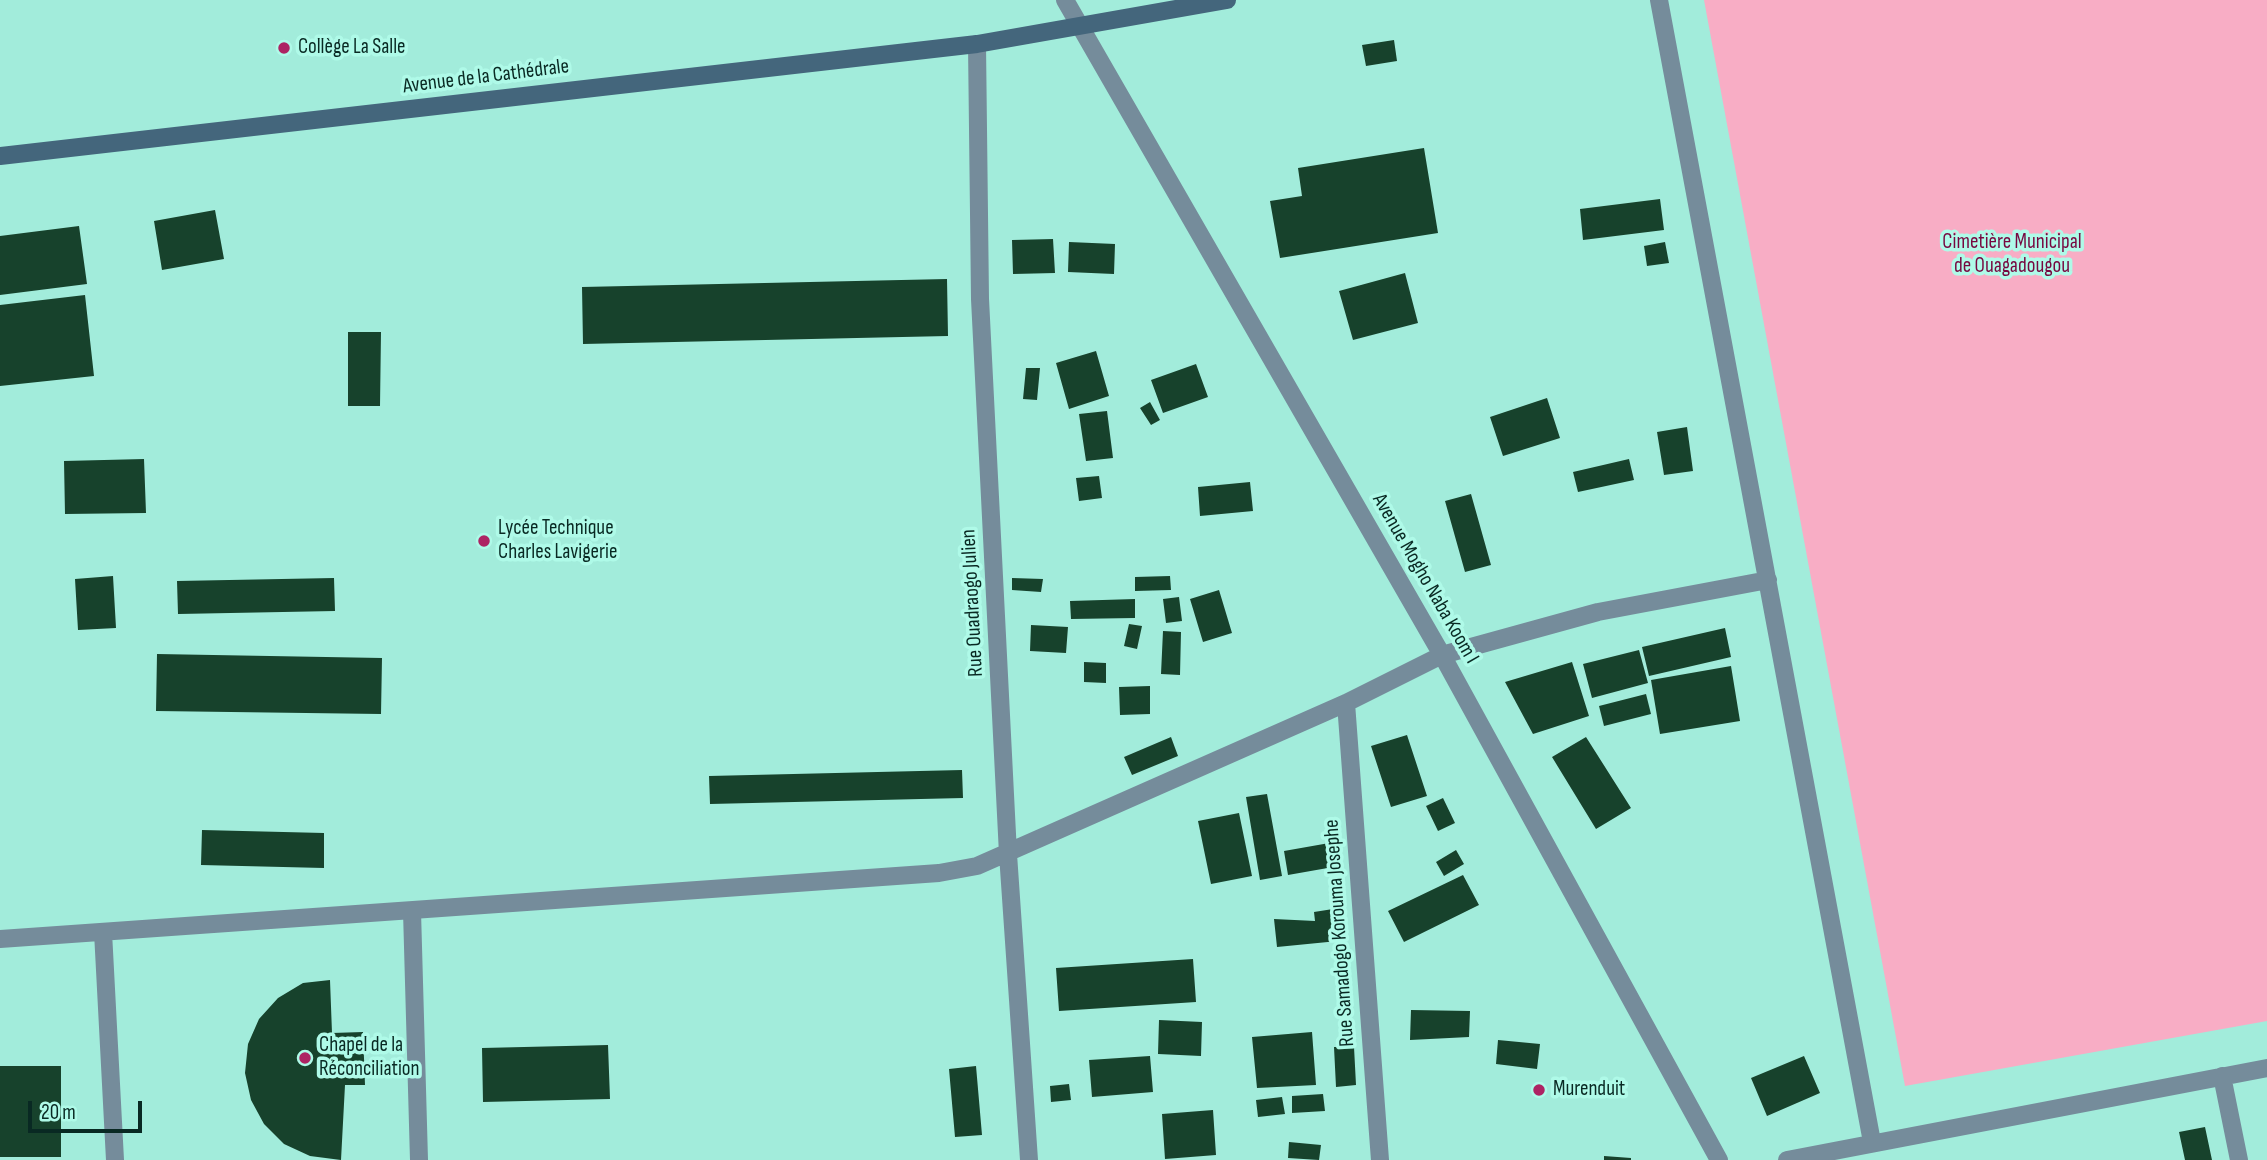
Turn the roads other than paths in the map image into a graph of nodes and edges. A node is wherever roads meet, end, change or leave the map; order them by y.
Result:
1 (1065, 0) edge
2 (1227, 0) edge
3 (1659, 0) edge
4 (1081, 27) junction
5 (977, 44) junction
6 (0, 156) edge
7 (1768, 580) junction
8 (1442, 655) junction
9 (1346, 703) junction
10 (1009, 854) junction
11 (412, 911) junction
12 (103, 932) junction
13 (0, 939) edge
14 (2267, 1068) edge
15 (2222, 1076) junction
16 (1872, 1142) junction
17 (115, 1160) edge
18 (419, 1160) edge
19 (1029, 1160) edge
20 (1380, 1160) edge
21 (1719, 1160) edge
22 (1787, 1160) edge
23 (2239, 1160) edge

1 - 4 street, Avenue Mogho Naba Koom I
2 - 4 main road, Avenue de la Cathédrale
3 - 7 street
4 - 5 main road, Avenue de la Cathédrale
4 - 8 street, Avenue Mogho Naba Koom I
5 - 6 main road, Avenue de la Cathédrale
5 - 10 street, Rue Ouadraogo Julien
7 - 8 street
7 - 16 street
8 - 9 street
8 - 21 street, Avenue Mogho Naba Koom I
9 - 10 street
9 - 20 street, Rue Samadogo Korouma Josephe
10 - 11 street
10 - 19 street, Rue Ouadraogo Julien
11 - 12 street
11 - 18 street
12 - 13 street
12 - 17 street
14 - 15 street
15 - 16 street
15 - 23 street
16 - 22 street

